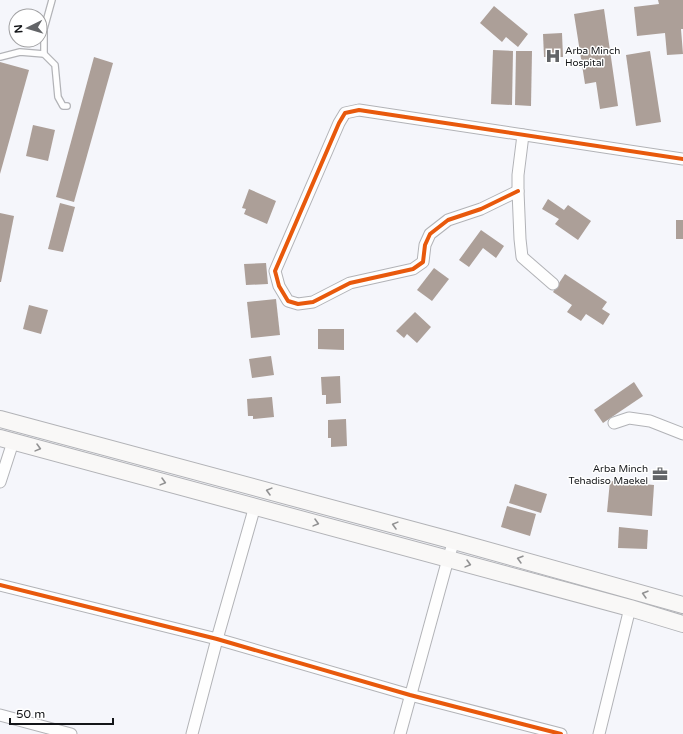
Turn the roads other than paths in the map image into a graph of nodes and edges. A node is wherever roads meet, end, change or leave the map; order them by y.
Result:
1 (52, 0) edge
2 (44, 54) junction
3 (0, 57) edge
4 (67, 106) dead end
5 (523, 134) junction
6 (683, 160) edge
7 (518, 190) junction
8 (553, 284) dead end
9 (0, 419) edge
10 (614, 423) dead end
11 (683, 434) edge
12 (6, 440) edge
13 (0, 482) edge
14 (255, 506) junction
15 (454, 541) junction
16 (448, 559) junction
17 (0, 585) edge
18 (683, 605) edge
19 (630, 608) junction
20 (683, 624) edge
21 (217, 639) junction
22 (410, 696) junction
23 (0, 715) edge
24 (71, 734) edge
25 (192, 734) edge
26 (400, 734) edge
27 (561, 734) edge
28 (599, 734) edge

1 - 2 lane
2 - 3 lane
2 - 4 lane
5 - 6 street
5 - 7 street
5 - 7 street
7 - 8 street
15 -> 9 main road
10 - 11 street
12 - 13 street
12 -> 14 main road
14 -> 16 main road
14 - 21 street
15 - 16 street
18 -> 15 main road
16 -> 19 main road
16 - 22 street
17 - 21 street
19 - 20 main road
19 - 28 street
21 - 22 street
21 - 25 street
22 - 26 street
22 - 27 street
23 - 24 street

